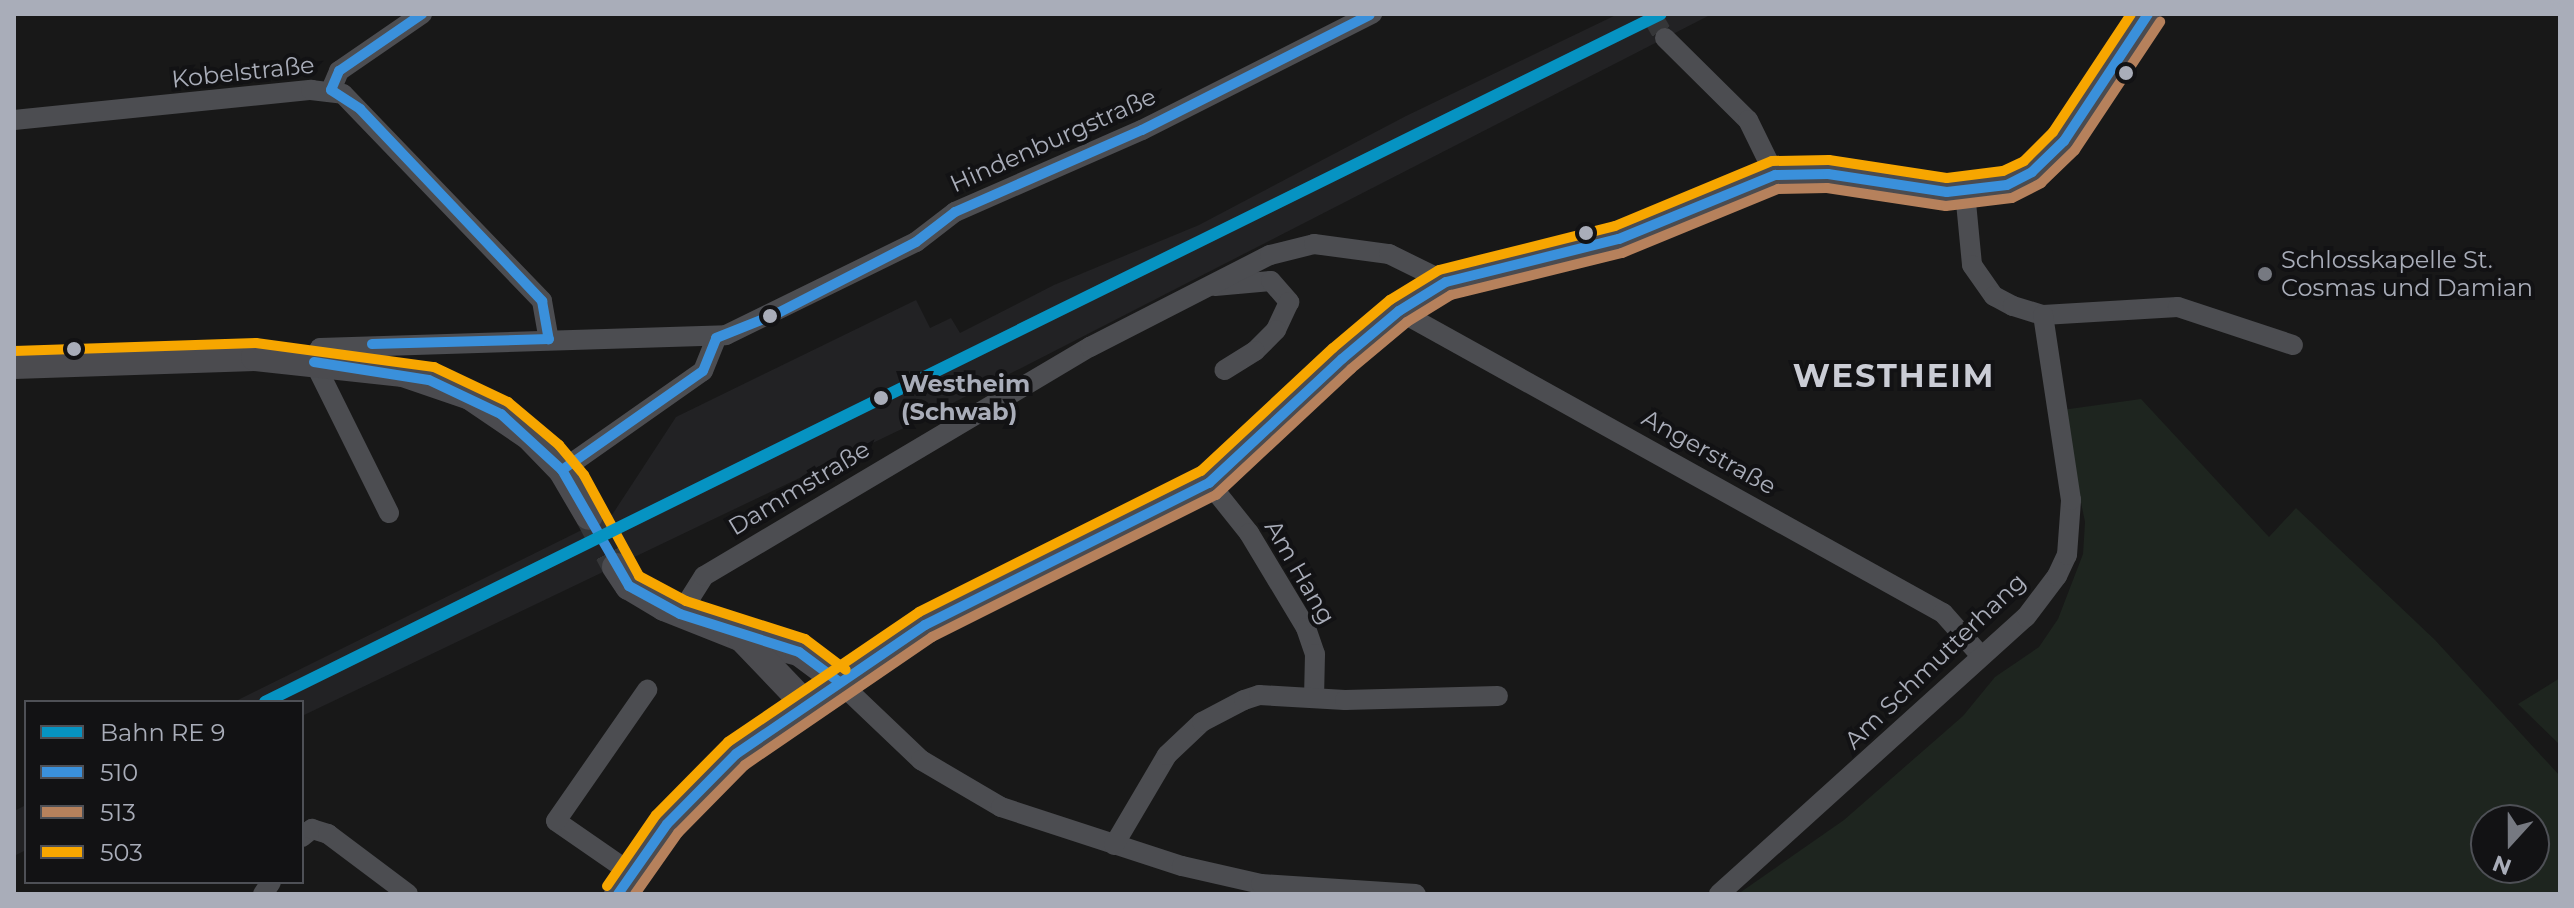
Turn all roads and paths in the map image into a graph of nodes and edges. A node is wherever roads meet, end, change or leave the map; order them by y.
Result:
1 (422, 14) edge
2 (1370, 14) edge
3 (2148, 14) edge
4 (1665, 38) tunnel mouth
5 (331, 90) junction
6 (14, 120) edge
7 (1775, 175) junction
8 (1965, 192) junction
9 (1446, 282) junction
10 (1215, 286) junction
11 (1399, 311) junction
12 (2043, 315) junction
13 (716, 338) junction
14 (549, 339) junction
15 (2293, 345) dead end
16 (314, 362) junction
17 (14, 365) edge
18 (1224, 370) dead end
19 (562, 470) junction
20 (1209, 483) junction
21 (389, 513) dead end
22 (589, 516) tunnel mouth
23 (616, 567) tunnel mouth
24 (680, 614) junction
25 (742, 638) junction
26 (1981, 656) junction
27 (838, 681) junction
28 (647, 690) dead end
29 (1498, 696) dead end
30 (1314, 698) junction
31 (805, 704) junction
32 (304, 835) edge
33 (1114, 845) junction
34 (625, 884) edge
35 (408, 894) edge
36 (1416, 894) edge
37 (1719, 894) edge

1 - 5 street
2 - 13 street, Hindenburgstraße
3 - 8 street
4 - 7 street
5 - 6 street, Kobelstraße
5 - 14 street, Kobelstraße
7 - 8 street
7 - 9 street
8 - 12 street
9 - 10 street, Dammstraße
9 - 11 street
10 - 18 street, Dammstraße
10 - 24 street, Dammstraße
11 - 20 street
11 - 26 street, Angerstraße
12 - 15 street
12 - 26 street, Am Schmutterhang
13 - 14 street, Hindenburgstraße
13 - 19 street
14 - 16 street, Hindenburgstraße
16 - 17 street
16 - 19 street
16 - 21 street
19 - 22 street
20 - 27 street
20 - 30 street, Am Hang
23 - 24 street
24 - 25 street
25 - 27 street
25 - 31 street
26 - 37 street, Am Schmutterhang
27 - 31 street
27 - 33 street
28 - 34 street
29 - 30 street
30 - 33 street
31 - 34 street
32 - 35 street
33 - 36 street

